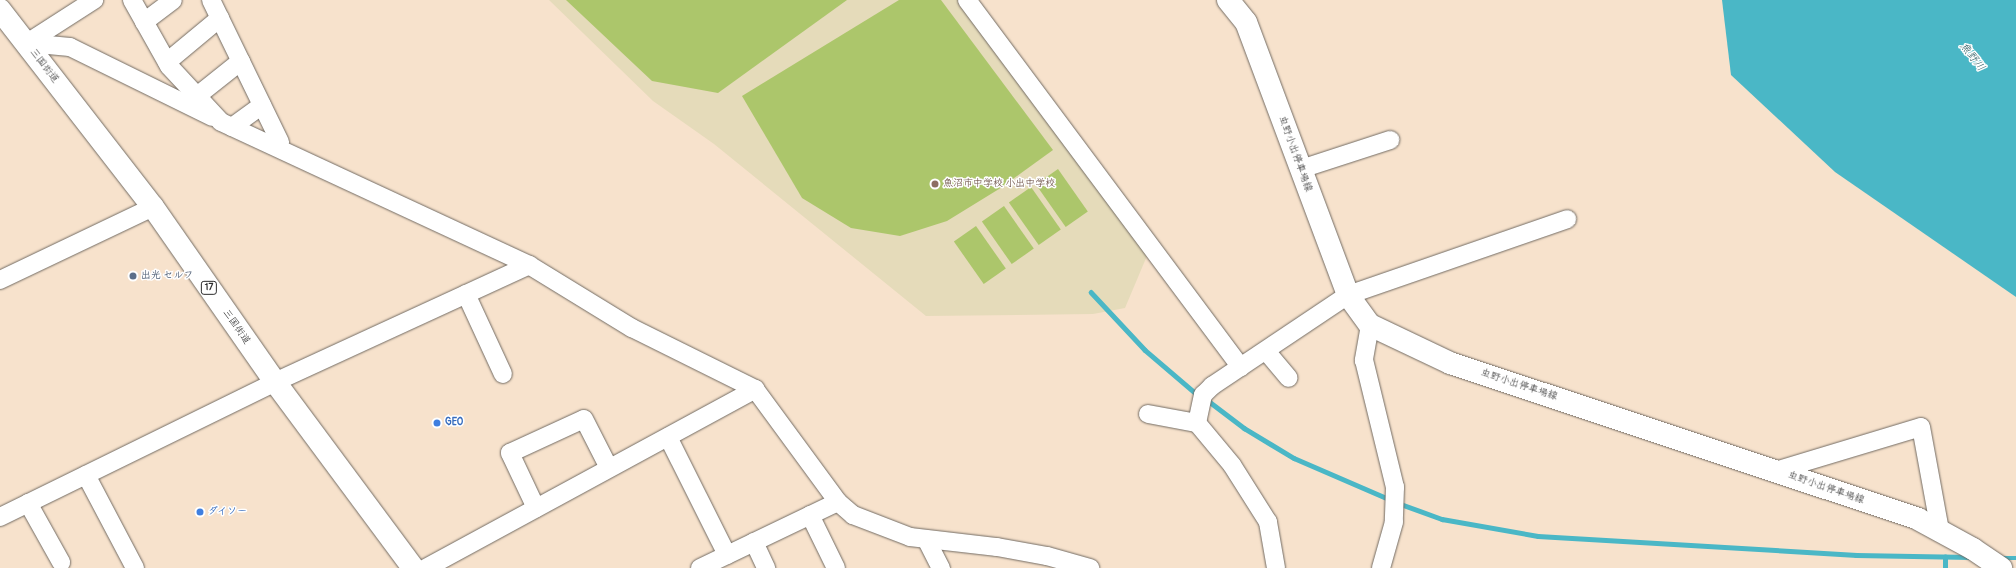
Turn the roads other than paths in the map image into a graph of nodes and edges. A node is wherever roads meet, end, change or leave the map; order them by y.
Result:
1 (94, 0) edge
2 (132, 0) edge
3 (172, 0) edge
4 (211, 0) edge
5 (967, 0) edge
6 (1228, 0) edge
7 (1240, 0) edge
8 (0, 10) edge
9 (220, 18) junction
10 (144, 22) junction
11 (1246, 22) junction
12 (27, 43) junction
13 (241, 61) junction
14 (167, 62) junction
15 (197, 96) junction
16 (262, 105) junction
17 (227, 124) junction
18 (1390, 140) dead end
19 (280, 142) dead end
20 (1301, 169) junction
21 (153, 207) junction
22 (1567, 219) dead end
23 (529, 265) junction
24 (0, 280) edge
25 (466, 294) junction
26 (1348, 295) junction
27 (1370, 325) junction
28 (1266, 351) junction
29 (1241, 367) junction
30 (503, 374) dead end
31 (1289, 378) dead end
32 (275, 382) junction
33 (755, 389) junction
34 (1200, 408) junction
35 (1148, 414) dead end
36 (668, 437) junction
37 (609, 468) junction
38 (1775, 471) junction
39 (86, 475) junction
40 (838, 502) junction
41 (28, 503) junction
42 (536, 508) junction
43 (810, 515) junction
44 (0, 517) edge
45 (1940, 531) junction
46 (926, 539) junction
47 (754, 542) junction
48 (727, 555) junction
49 (61, 562) dead end
50 (1999, 567) edge
51 (135, 568) edge
52 (413, 568) edge
53 (426, 568) edge
54 (700, 568) edge
55 (766, 568) edge
56 (836, 568) edge
57 (941, 568) edge
58 (1090, 568) edge
59 (1276, 568) edge
60 (1381, 568) edge

1 - 12 street
2 - 10 street
3 - 10 street
4 - 9 street
5 - 29 street
6 - 11 main road, 虫野小出停車場線
7 - 11 street
8 - 12 main road, 三国街道 / 17
9 - 13 street
9 - 14 street
10 - 14 street
11 - 20 main road, 虫野小出停車場線
12 - 17 street
12 - 21 main road, 三国街道 / 17
13 - 15 street
13 - 16 street
14 - 15 street
15 - 17 street
16 - 17 street
16 - 19 street
17 - 23 street
18 - 20 street
20 - 26 main road, 虫野小出停車場線
21 - 24 street
21 - 32 main road, 三国街道 / 17
22 - 26 street
23 - 25 street
23 - 33 street
25 - 30 street
25 - 32 street
26 - 27 main road, 虫野小出停車場線
26 - 28 street
27 - 38 main road, 虫野小出停車場線
27 - 60 street
28 - 29 street
28 - 31 street
29 - 34 street
32 - 39 street
32 - 52 main road, 三国街道 / 17
33 - 36 street
33 - 40 street
34 - 35 street
34 - 59 street
36 - 37 street
36 - 48 street
37 - 42 street
37 - 42 street
38 - 45 main road, 虫野小出停車場線
38 - 45 street
39 - 41 street
39 - 51 street
40 - 43 street
40 - 46 street
41 - 44 street
41 - 49 street
42 - 53 street
43 - 47 street
43 - 56 street
45 - 50 main road, 虫野小出停車場線
46 - 57 street
46 - 58 street
47 - 48 street
47 - 55 street
48 - 54 street

